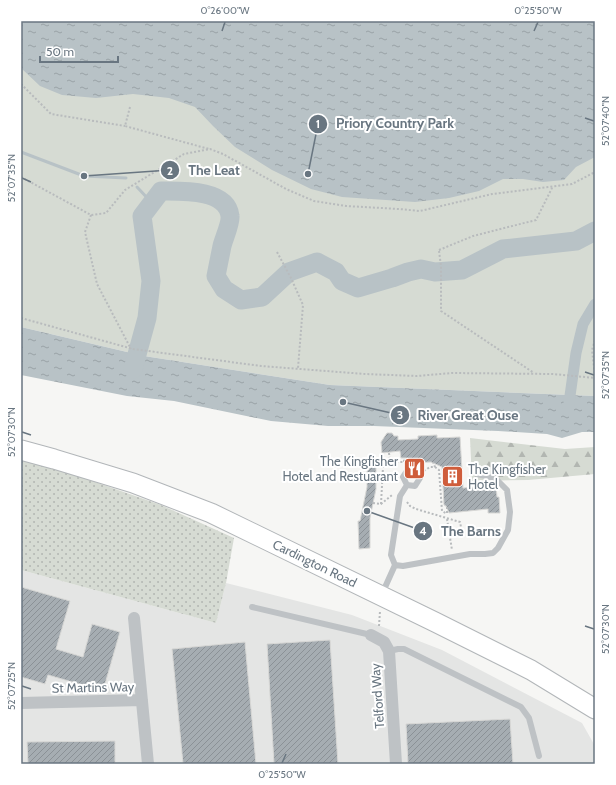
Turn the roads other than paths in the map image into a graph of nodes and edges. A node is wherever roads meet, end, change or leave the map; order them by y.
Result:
1 (21, 450) edge
2 (477, 474) dead end
3 (405, 488) junction
4 (395, 564) junction
5 (381, 596) junction
6 (252, 607) dead end
7 (134, 618) dead end
8 (374, 636) joint
9 (389, 651) junction
10 (142, 700) junction
11 (21, 703) edge
12 (595, 709) edge
13 (539, 756) dead end
14 (148, 764) edge
15 (396, 764) edge

1 - 5 main road, Cardington Road
2 - 4 lane
3 - 3 lane
3 - 4 lane
4 - 5 lane
5 - 12 main road, Cardington Road
6 - 8 lane
7 - 10 street, St Martins Way
8 - 9 street, Telford Way
9 - 13 lane
9 - 15 street, Telford Way
10 - 11 street, St Martins Way
10 - 14 street, St Martins Way

